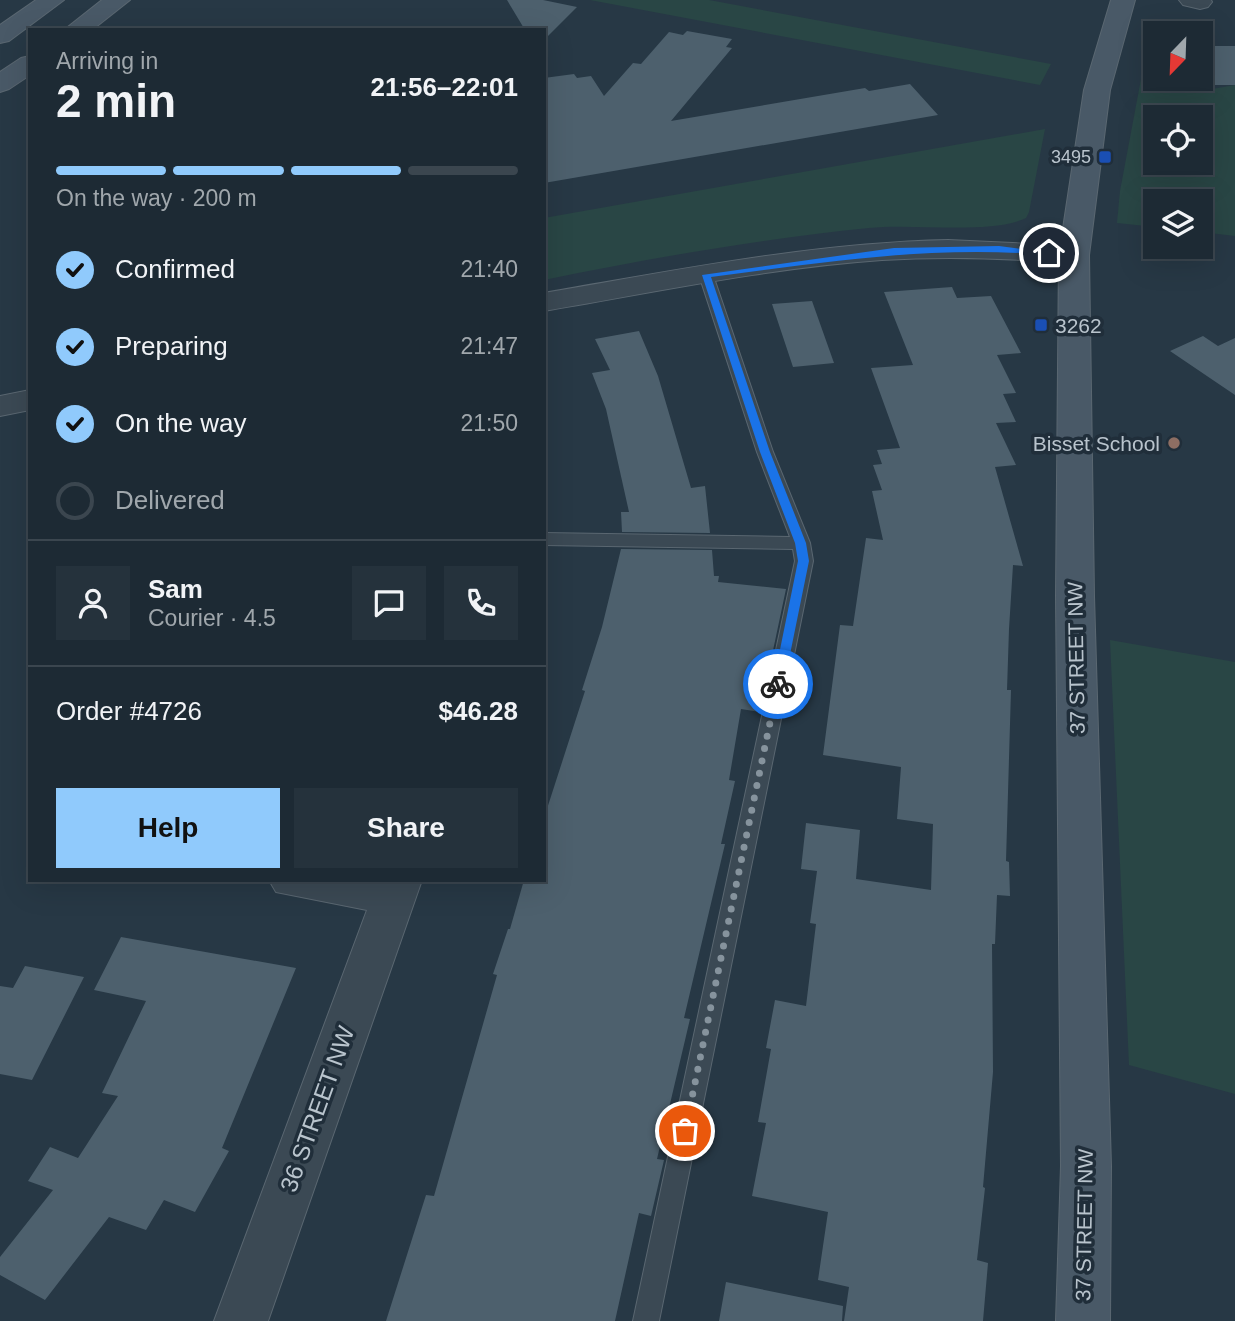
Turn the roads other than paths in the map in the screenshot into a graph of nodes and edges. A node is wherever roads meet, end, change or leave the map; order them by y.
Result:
1 (52, 0) edge
2 (118, 0) edge
3 (1123, 0) edge
4 (79, 28) edge
5 (0, 36) edge
6 (28, 63) edge
7 (0, 84) edge
8 (1074, 255) junction
9 (706, 275) junction
10 (546, 302) edge
11 (546, 539) edge
12 (801, 543) junction
13 (315, 882) edge
14 (397, 889) edge
15 (241, 1321) edge
16 (646, 1321) edge
17 (1083, 1321) edge

1 - 5 street
2 - 4 street
3 - 8 street, 37 STREET NW
6 - 7 street
8 - 9 street
8 - 17 street, 37 STREET NW
9 - 10 street
9 - 12 lane
11 - 12 lane
12 - 16 lane
13 - 14 street, 36 STREET NW
14 - 15 street, 36 STREET NW

